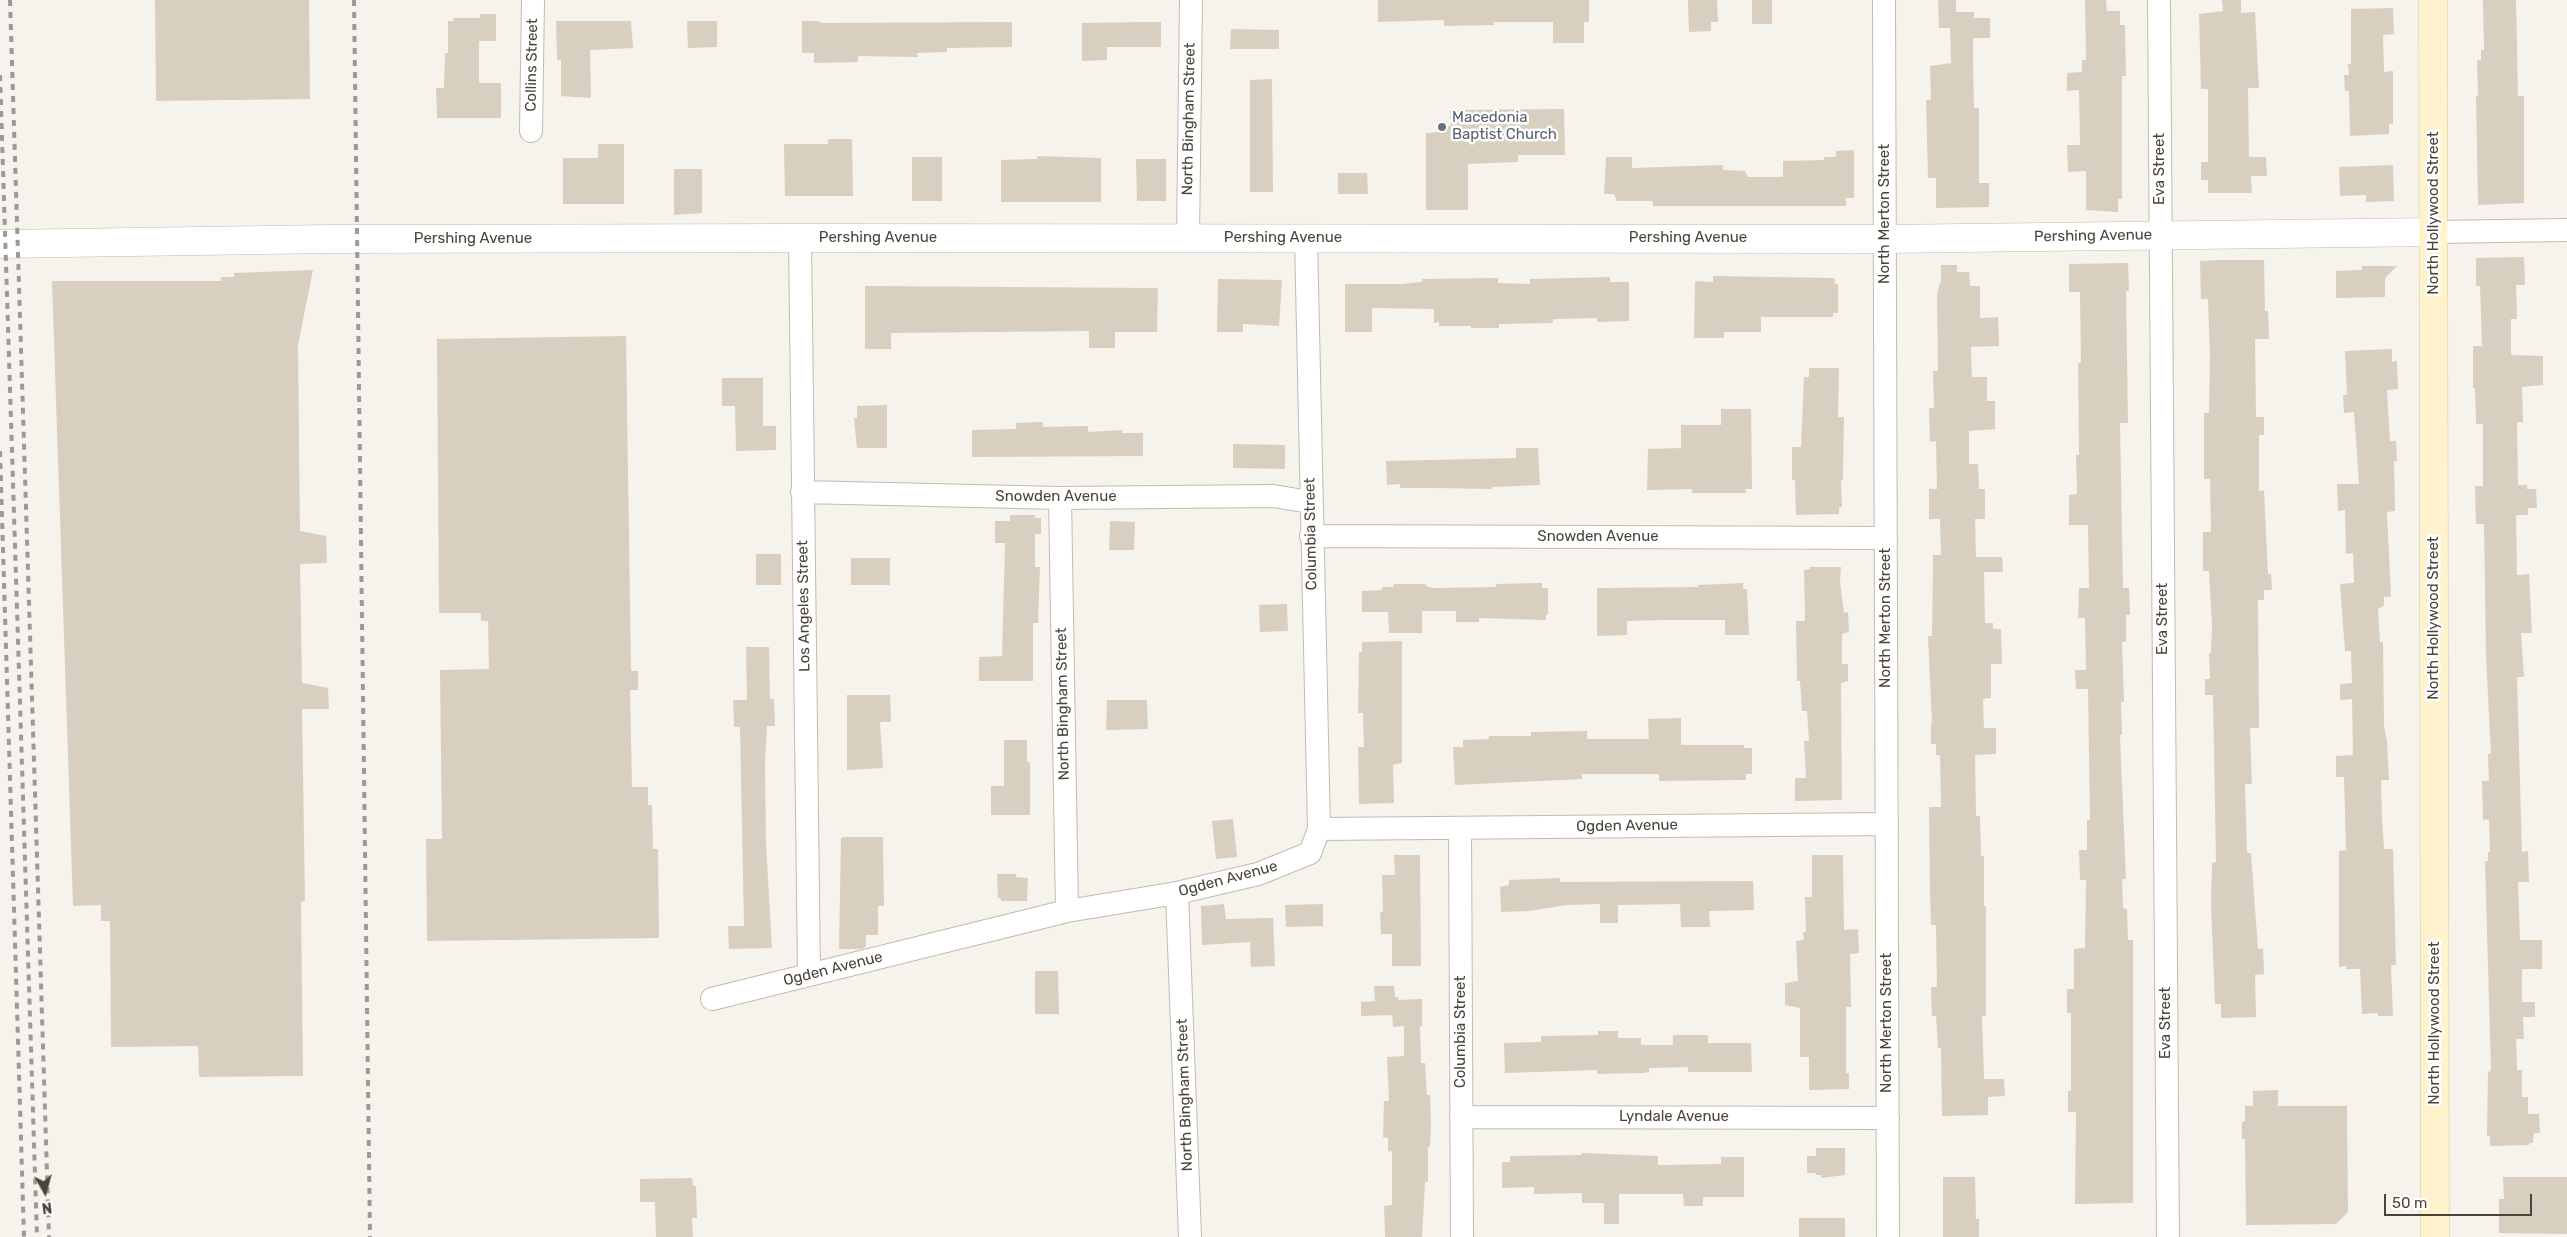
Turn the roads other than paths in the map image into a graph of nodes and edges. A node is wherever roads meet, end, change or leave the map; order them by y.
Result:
1 (533, 0) edge
2 (1191, 0) edge
3 (1884, 0) edge
4 (2159, 0) edge
5 (2433, 0) edge
6 (530, 131) dead end
7 (2567, 230) edge
8 (2434, 232) junction
9 (2160, 235) junction
10 (800, 238) junction
11 (1188, 238) junction
12 (1306, 238) junction
13 (1885, 239) junction
14 (0, 244) edge
15 (802, 492) junction
16 (1060, 498) junction
17 (1310, 502) junction
18 (1311, 536) junction
19 (1886, 538) junction
20 (1887, 824) junction
21 (1460, 828) junction
22 (1319, 829) junction
23 (1177, 893) junction
24 (1067, 911) junction
25 (809, 975) junction
26 (712, 999) dead end
27 (1461, 1117) junction
28 (1888, 1118) junction
29 (1190, 1237) edge
30 (1462, 1237) edge
31 (1888, 1237) edge
32 (2168, 1237) edge
33 (2435, 1237) edge

1 - 6 street, Collins Street
2 - 11 street, North Bingham Street
3 - 13 street, North Merton Street
4 - 9 street, Eva Street
5 - 8 main road, North Hollywood Street
7 - 8 street, Pershing Avenue
8 - 9 street, Pershing Avenue
8 - 33 main road, North Hollywood Street
9 - 13 street, Pershing Avenue
9 - 32 street, Eva Street
10 - 11 street, Pershing Avenue
10 - 14 street, Pershing Avenue
10 - 15 street, Los Angeles Street
11 - 12 street, Pershing Avenue
12 - 13 street, Pershing Avenue
12 - 17 street, Columbia Street
13 - 19 street, North Merton Street
15 - 16 street, Snowden Avenue
15 - 25 street, Los Angeles Street
16 - 17 street, Snowden Avenue
16 - 24 street, North Bingham Street
17 - 18 street, Columbia Street
18 - 19 street, Snowden Avenue
18 - 22 street, Columbia Street
19 - 20 street, North Merton Street
20 - 21 street, Ogden Avenue
20 - 28 street, North Merton Street
21 - 22 street, Ogden Avenue
21 - 27 street, Columbia Street
22 - 23 street, Ogden Avenue
23 - 24 street, Ogden Avenue
23 - 29 street, North Bingham Street
24 - 25 street, Ogden Avenue
25 - 26 street, Ogden Avenue
27 - 28 street, Lyndale Avenue
27 - 30 street, Columbia Street
28 - 31 street, North Merton Street

